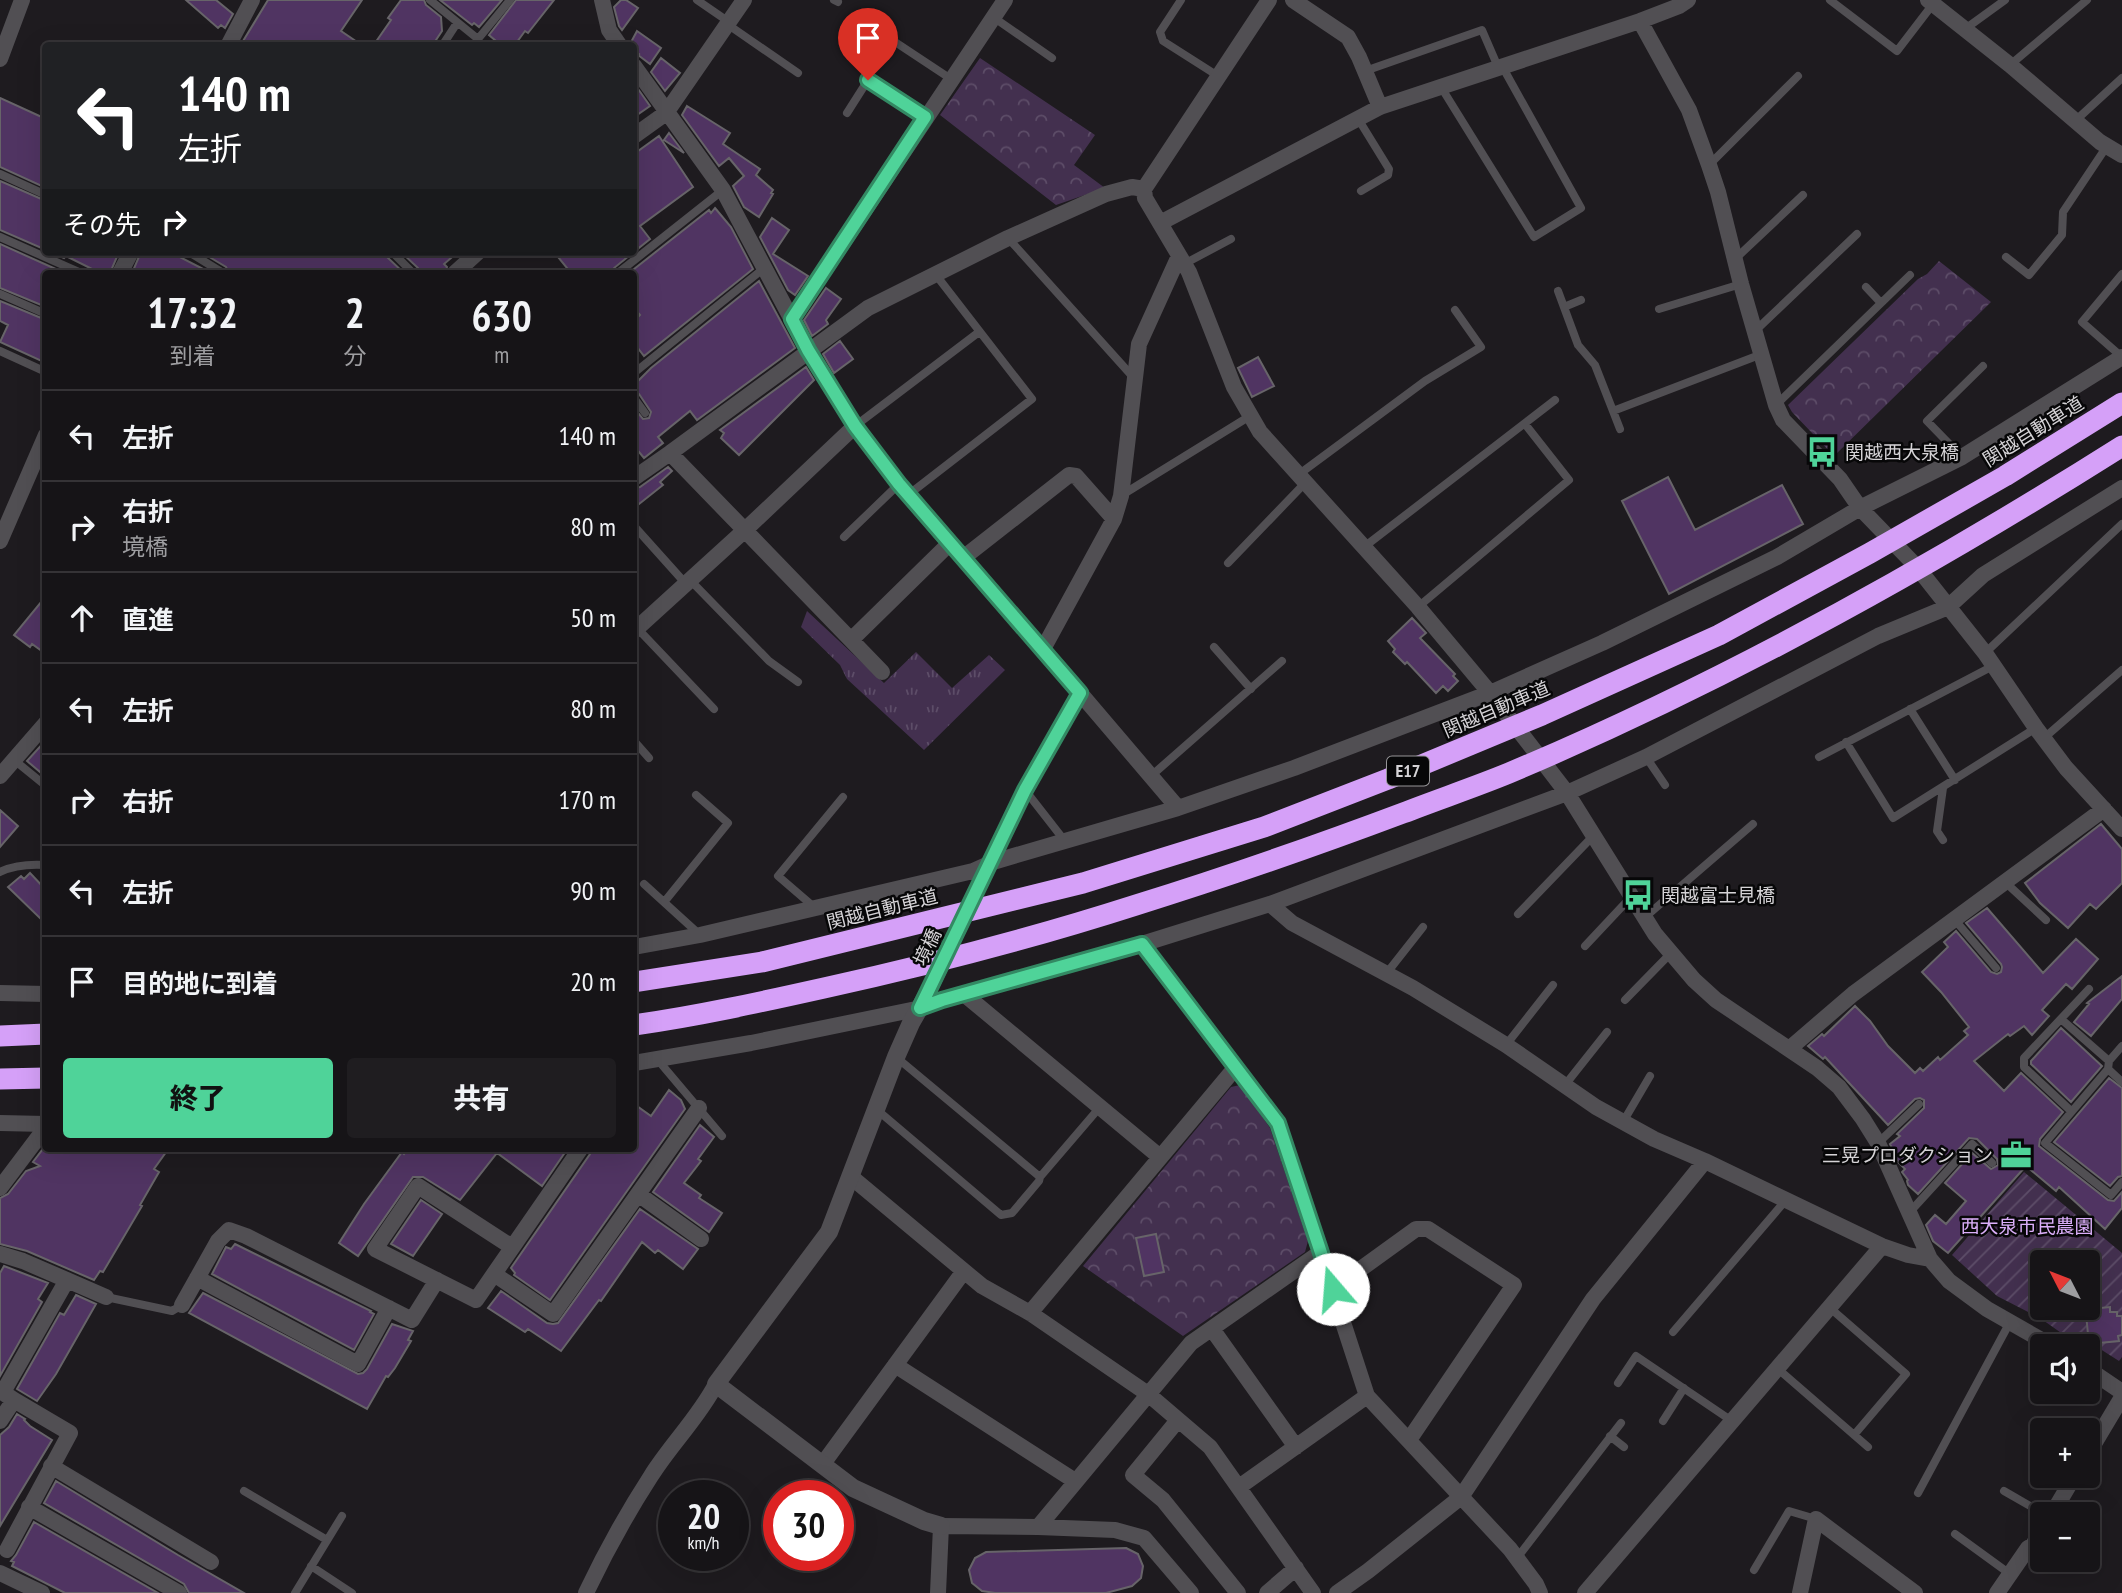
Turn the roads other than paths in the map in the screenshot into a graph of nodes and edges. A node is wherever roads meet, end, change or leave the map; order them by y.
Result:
1 (22, 0) edge
2 (251, 0) edge
3 (430, 0) edge
4 (510, 0) edge
5 (601, 0) edge
6 (697, 0) edge
7 (744, 0) edge
8 (1005, 0) edge
9 (1181, 0) edge
10 (1269, 0) edge
11 (1293, 0) edge
12 (1688, 0) edge
13 (1830, 0) edge
14 (2005, 0) edge
15 (2087, 0) edge
16 (1931, 2) edge
17 (993, 17) junction
18 (1640, 21) junction
19 (457, 23) junction
20 (728, 23) junction
21 (1965, 29) junction
22 (883, 34) dead end
23 (230, 42) edge
24 (445, 42) edge
25 (617, 42) edge
26 (1052, 58) dead end
27 (0, 59) edge
28 (2010, 65) junction
29 (1500, 66) junction
30 (637, 70) edge
31 (1365, 71) junction
32 (798, 73) dead end
33 (1218, 76) junction
34 (1798, 76) dead end
35 (2122, 78) edge
36 (951, 79) junction
37 (1441, 87) junction
38 (1380, 107) junction
39 (666, 113) junction
40 (846, 113) dead end
41 (925, 117) junction
42 (1357, 117) junction
43 (2075, 121) junction
44 (637, 134) edge
45 (2107, 146) junction
46 (2122, 155) edge
47 (1709, 165) junction
48 (0, 174) edge
49 (1144, 189) junction
50 (723, 190) junction
51 (1361, 191) dead end
52 (42, 193) edge
53 (1803, 195) dead end
54 (1160, 223) junction
55 (1857, 234) dead end
56 (0, 237) edge
57 (1008, 238) junction
58 (1231, 239) dead end
59 (42, 256) edge
60 (43, 256) edge
61 (195, 256) edge
62 (396, 256) edge
63 (474, 256) edge
64 (2006, 257) dead end
65 (1181, 260) junction
66 (1734, 260) junction
67 (763, 269) junction
68 (74, 270) edge
69 (218, 270) edge
70 (410, 270) edge
71 (458, 270) edge
72 (622, 270) edge
73 (2122, 274) edge
74 (936, 275) junction
75 (1909, 275) dead end
76 (1741, 284) junction
77 (1866, 287) dead end
78 (1558, 291) dead end
79 (0, 293) edge
80 (1581, 300) dead end
81 (1881, 303) junction
82 (1564, 307) junction
83 (1659, 309) dead end
84 (1455, 310) dead end
85 (42, 312) edge
86 (792, 319) junction
87 (1754, 331) junction
88 (979, 332) junction
89 (808, 350) junction
90 (0, 351) edge
91 (1762, 354) junction
92 (2122, 357) edge
93 (1983, 366) dead end
94 (42, 370) edge
95 (637, 371) edge
96 (1135, 379) junction
97 (1555, 400) dead end
98 (637, 402) edge
99 (2122, 402) edge
100 (1776, 405) junction
101 (1614, 411) junction
102 (645, 413) dead end
103 (1250, 416) junction
104 (1525, 424) junction
105 (855, 426) junction
106 (1620, 429) dead end
107 (42, 443) edge
108 (2122, 446) edge
109 (670, 453) junction
110 (1962, 457) junction
111 (637, 476) edge
112 (1302, 479) junction
113 (2122, 488) edge
114 (903, 490) junction
115 (1121, 496) junction
116 (1864, 512) junction
117 (1114, 519) junction
118 (4, 522) edge
119 (2122, 524) edge
120 (637, 529) edge
121 (745, 530) junction
122 (844, 537) dead end
123 (0, 541) edge
124 (950, 543) junction
125 (1364, 547) junction
126 (963, 558) junction
127 (1228, 563) dead end
128 (688, 582) junction
129 (1944, 601) junction
130 (1418, 607) junction
131 (637, 628) edge
132 (637, 632) edge
133 (851, 640) junction
134 (1214, 648) dead end
135 (1044, 649) junction
136 (1989, 659) junction
137 (1283, 661) dead end
138 (2122, 670) edge
139 (882, 672) dead end
140 (798, 682) dead end
141 (1251, 689) junction
142 (1080, 693) junction
143 (1493, 697) junction
144 (714, 709) dead end
145 (1910, 709) junction
146 (42, 728) edge
147 (2040, 733) junction
148 (1846, 743) junction
149 (637, 744) edge
150 (1646, 757) junction
151 (1819, 757) dead end
152 (649, 758) dead end
153 (15, 760) junction
154 (0, 776) edge
155 (1151, 776) junction
156 (1955, 780) junction
157 (42, 783) edge
158 (1665, 785) dead end
159 (1563, 787) junction
160 (1943, 788) junction
161 (1025, 790) junction
162 (696, 795) dead end
163 (843, 797) dead end
164 (1178, 808) junction
165 (2104, 809) junction
166 (1753, 824) dead end
167 (2122, 829) edge
168 (1595, 834) junction
169 (1943, 840) dead end
170 (1066, 842) junction
171 (993, 862) junction
172 (42, 865) edge
173 (0, 872) edge
174 (2004, 882) junction
175 (644, 884) dead end
176 (1631, 897) junction
177 (665, 901) junction
178 (1269, 904) junction
179 (814, 907) junction
180 (1518, 914) dead end
181 (1644, 918) junction
182 (1954, 919) junction
183 (2046, 920) dead end
184 (1423, 927) dead end
185 (700, 935) junction
186 (1142, 944) junction
187 (637, 946) edge
188 (1585, 946) dead end
189 (1671, 953) junction
190 (1996, 968) dead end
191 (1386, 974) junction
192 (637, 982) edge
193 (1553, 985) dead end
194 (2089, 989) dead end
195 (0, 993) edge
196 (42, 993) edge
197 (964, 994) junction
198 (1625, 1000) dead end
199 (924, 1002) junction
200 (2061, 1019) junction
201 (637, 1024) edge
202 (1606, 1032) dead end
203 (42, 1034) edge
204 (0, 1036) edge
205 (1506, 1045) junction
206 (2122, 1046) edge
207 (1789, 1049) junction
208 (896, 1057) junction
209 (657, 1059) junction
210 (637, 1062) edge
211 (2108, 1065) junction
212 (1236, 1067) junction
213 (1650, 1076) dead end
214 (42, 1078) edge
215 (0, 1079) edge
216 (2122, 1082) edge
217 (1565, 1085) junction
218 (1919, 1104) dead end
219 (1100, 1107) junction
220 (698, 1108) junction
221 (876, 1109) junction
222 (2071, 1111) junction
223 (1623, 1122) junction
224 (0, 1123) edge
225 (42, 1125) edge
226 (42, 1130) edge
227 (722, 1136) dead end
228 (1878, 1143) junction
229 (578, 1152) edge
230 (1160, 1157) junction
231 (1705, 1161) junction
232 (1992, 1163) dead end
233 (850, 1176) junction
234 (1040, 1177) junction
235 (2122, 1182) edge
236 (0, 1188) edge
237 (638, 1194) junction
238 (1786, 1200) junction
239 (1908, 1214) junction
240 (701, 1239) dead end
241 (1882, 1246) junction
242 (512, 1247) junction
243 (1321, 1252) junction
244 (0, 1254) edge
245 (1930, 1259) junction
246 (964, 1271) junction
247 (495, 1274) junction
248 (197, 1279) junction
249 (66, 1280) junction
250 (437, 1280) junction
251 (1333, 1289) junction
252 (106, 1297) joint
253 (182, 1305) joint
254 (389, 1308) junction
255 (1830, 1308) junction
256 (1030, 1314) junction
257 (2010, 1322) junction
258 (1212, 1329) junction
259 (1673, 1332) dead end
260 (2031, 1334) edge
261 (895, 1365) junction
262 (1778, 1369) junction
263 (2100, 1377) edge
264 (1618, 1382) dead end
265 (716, 1384) junction
266 (1684, 1388) junction
267 (2122, 1392) edge
268 (6, 1394) edge
269 (1147, 1394) junction
270 (1367, 1396) junction
271 (2122, 1397) edge
272 (1178, 1420) junction
273 (0, 1421) edge
274 (1663, 1421) dead end
275 (1732, 1422) junction
276 (1620, 1423) dead end
277 (2100, 1434) edge
278 (1854, 1435) junction
279 (1610, 1436) junction
280 (1409, 1440) junction
281 (1296, 1447) junction
282 (1624, 1447) dead end
283 (1868, 1447) dead end
284 (822, 1465) junction
285 (51, 1466) junction
286 (1075, 1481) junction
287 (1238, 1487) junction
288 (2004, 1490) dead end
289 (244, 1492) dead end
290 (1918, 1493) dead end
291 (1461, 1497) junction
292 (2030, 1506) edge
293 (29, 1507) junction
294 (342, 1516) dead end
295 (1816, 1519) junction
296 (940, 1526) junction
297 (1038, 1527) junction
298 (1955, 1534) dead end
299 (327, 1540) junction
300 (2030, 1547) edge
301 (3, 1548) edge
302 (1517, 1558) junction
303 (211, 1562) dead end
304 (311, 1566) junction
305 (0, 1567) edge
306 (1296, 1568) junction
307 (1754, 1570) dead end
308 (0, 1573) edge
309 (2010, 1574) junction
310 (19, 1588) edge
311 (42, 1593) edge
312 (178, 1593) edge
313 (295, 1593) edge
314 (352, 1593) edge
315 (586, 1593) edge
316 (938, 1593) edge
317 (1191, 1593) edge
318 (1238, 1593) edge
319 (1267, 1593) edge
320 (1313, 1593) edge
321 (1337, 1593) edge
322 (1539, 1593) edge
323 (1585, 1593) edge
324 (1800, 1593) edge
325 (1916, 1593) edge
326 (1997, 1593) edge

1 - 27 street
2 - 23 street
3 - 19 lane
4 - 19 lane
5 - 25 street
6 - 20 lane
7 - 20 street
8 - 17 street
9 - 33 lane
10 - 33 street
11 - 31 street
12 - 18 street
13 - 16 lane
14 - 21 lane
15 - 28 lane
16 - 21 street
17 - 26 lane
17 - 36 street
18 - 29 street
18 - 47 street
19 - 24 lane
20 - 32 lane
20 - 39 street
21 - 28 street
22 - 36 lane
28 - 43 street
29 - 31 lane
29 - 37 street
29 - 37 lane
30 - 39 street
31 - 38 street
33 - 49 street
34 - 47 lane
35 - 43 lane
36 - 41 street
37 - 38 street
38 - 42 street
39 - 44 street
39 - 50 street
40 - 41 lane
41 - 86 street
42 - 51 lane
42 - 54 street
43 - 45 street
45 - 46 street
45 - 64 lane
47 - 66 street
48 - 52 lane
49 - 54 street
49 - 57 street
50 - 67 street
50 - 72 lane
53 - 66 lane
54 - 65 street
55 - 87 lane
56 - 59 lane
57 - 74 street
57 - 96 lane
58 - 65 lane
60 - 68 lane
61 - 69 lane
62 - 70 lane
63 - 71 street
65 - 96 street
65 - 103 street
66 - 76 street
67 - 86 street
67 - 95 lane
73 - 92 lane
74 - 88 lane
74 - 89 street
75 - 81 lane
76 - 83 lane
76 - 87 street
77 - 81 lane
78 - 82 lane
79 - 85 lane
80 - 82 lane
81 - 100 lane
82 - 101 lane
84 - 112 lane
86 - 89 street
87 - 91 street
88 - 105 lane
88 - 114 lane
89 - 105 street
89 - 109 street
90 - 94 lane
91 - 100 street
91 - 101 lane
92 - 110 street
93 - 110 lane
96 - 115 street
97 - 104 lane
98 - 102 lane
99 - 192 highway, 関越自動車道 / E17
100 - 116 street
101 - 106 lane
103 - 112 street
103 - 115 lane
104 - 125 lane
104 - 130 lane
105 - 114 street
105 - 121 street
107 - 118 street
108 - 201 highway, E17
109 - 111 street
109 - 121 street
110 - 116 street
112 - 125 street
112 - 127 lane
113 - 129 street
114 - 122 lane
114 - 124 street
115 - 117 street
116 - 129 street
116 - 143 street
117 - 126 street
117 - 135 street
118 - 123 street
119 - 136 lane
120 - 128 lane
121 - 128 street
121 - 133 street
124 - 126 street
124 - 133 street
125 - 130 street
126 - 135 street
128 - 131 street
128 - 140 lane
129 - 136 street
129 - 150 street
130 - 143 street
132 - 144 lane
133 - 139 street
134 - 141 lane
135 - 142 street
136 - 145 lane
136 - 147 street
137 - 141 lane
138 - 147 lane
141 - 155 lane
142 - 155 street
142 - 161 street, 境橋
143 - 159 street
143 - 164 street
145 - 148 lane
145 - 156 lane
146 - 153 street
147 - 156 lane
147 - 165 street
148 - 151 lane
148 - 160 lane
149 - 152 lane
150 - 158 lane
150 - 159 street
153 - 154 street
153 - 157 lane
155 - 164 street
156 - 160 lane
159 - 168 street
159 - 178 street
160 - 169 lane
161 - 170 lane
161 - 171 street, 境橋
162 - 177 lane
163 - 179 lane
164 - 170 street
165 - 167 street
165 - 174 street
166 - 181 lane
168 - 176 street
168 - 180 lane
170 - 171 street
171 - 179 street
171 - 199 street, 境橋
172 - 173 lane
174 - 182 street
174 - 183 lane
175 - 177 lane
176 - 181 street
176 - 188 lane
177 - 185 lane
178 - 186 street
178 - 191 street
179 - 185 street
181 - 189 street
182 - 190 lane
182 - 207 street
184 - 191 lane
185 - 187 street
186 - 197 street
186 - 212 street
189 - 198 lane
189 - 207 street
191 - 205 street
193 - 205 lane
194 - 200 lane
195 - 196 street
197 - 199 street
197 - 219 street
199 - 208 street
199 - 209 street
200 - 211 lane
200 - 222 lane
202 - 217 lane
203 - 204 highway
205 - 217 street
206 - 211 lane
207 - 228 street
208 - 221 street
208 - 234 lane
209 - 210 street
209 - 220 lane
211 - 216 lane
211 - 222 lane
212 - 230 street
212 - 243 street
213 - 223 lane
214 - 215 highway
217 - 223 street
218 - 228 lane
219 - 230 street
219 - 234 lane
220 - 227 lane
220 - 237 street
221 - 233 street
221 - 234 lane
222 - 235 lane
223 - 231 street
224 - 225 street
226 - 236 street
228 - 239 street
229 - 242 street
230 - 256 street
231 - 238 street
231 - 291 street
232 - 239 lane
233 - 246 street
233 - 265 street
237 - 240 street
237 - 247 street
238 - 241 street
238 - 259 lane
239 - 245 street
241 - 245 street
241 - 255 street
242 - 247 street
242 - 250 street
243 - 251 street
243 - 258 street
244 - 249 street
245 - 257 street
246 - 256 street
246 - 261 street
247 - 250 street
248 - 253 street
248 - 254 street
248 - 254 street
249 - 252 street
249 - 268 street
250 - 254 street
251 - 270 street
251 - 280 street
252 - 253 lane
255 - 262 street
255 - 278 lane
256 - 269 street
257 - 260 street
257 - 290 lane
258 - 269 street
258 - 281 street
261 - 284 street
261 - 286 street
262 - 275 street
262 - 278 lane
263 - 267 street
264 - 266 lane
265 - 284 street
265 - 315 street
266 - 274 lane
266 - 275 lane
268 - 273 street
268 - 285 street
269 - 272 street
269 - 286 street
270 - 280 street
270 - 281 street
271 - 277 street
272 - 287 street
272 - 318 street
275 - 323 street
276 - 279 lane
278 - 283 lane
279 - 282 lane
279 - 302 lane
280 - 291 street
281 - 287 street
284 - 296 street
285 - 293 street
285 - 303 street
286 - 297 street
287 - 306 street
288 - 292 lane
289 - 299 lane
291 - 302 street
291 - 321 street
293 - 301 street
293 - 312 street
294 - 299 lane
295 - 307 lane
295 - 324 street
295 - 325 street
296 - 297 street
296 - 316 street
297 - 317 street
298 - 309 lane
299 - 304 lane
300 - 309 street
301 - 305 street
302 - 322 street
304 - 313 lane
304 - 314 lane
306 - 319 street
306 - 320 street
308 - 310 street
309 - 326 street
310 - 311 street

